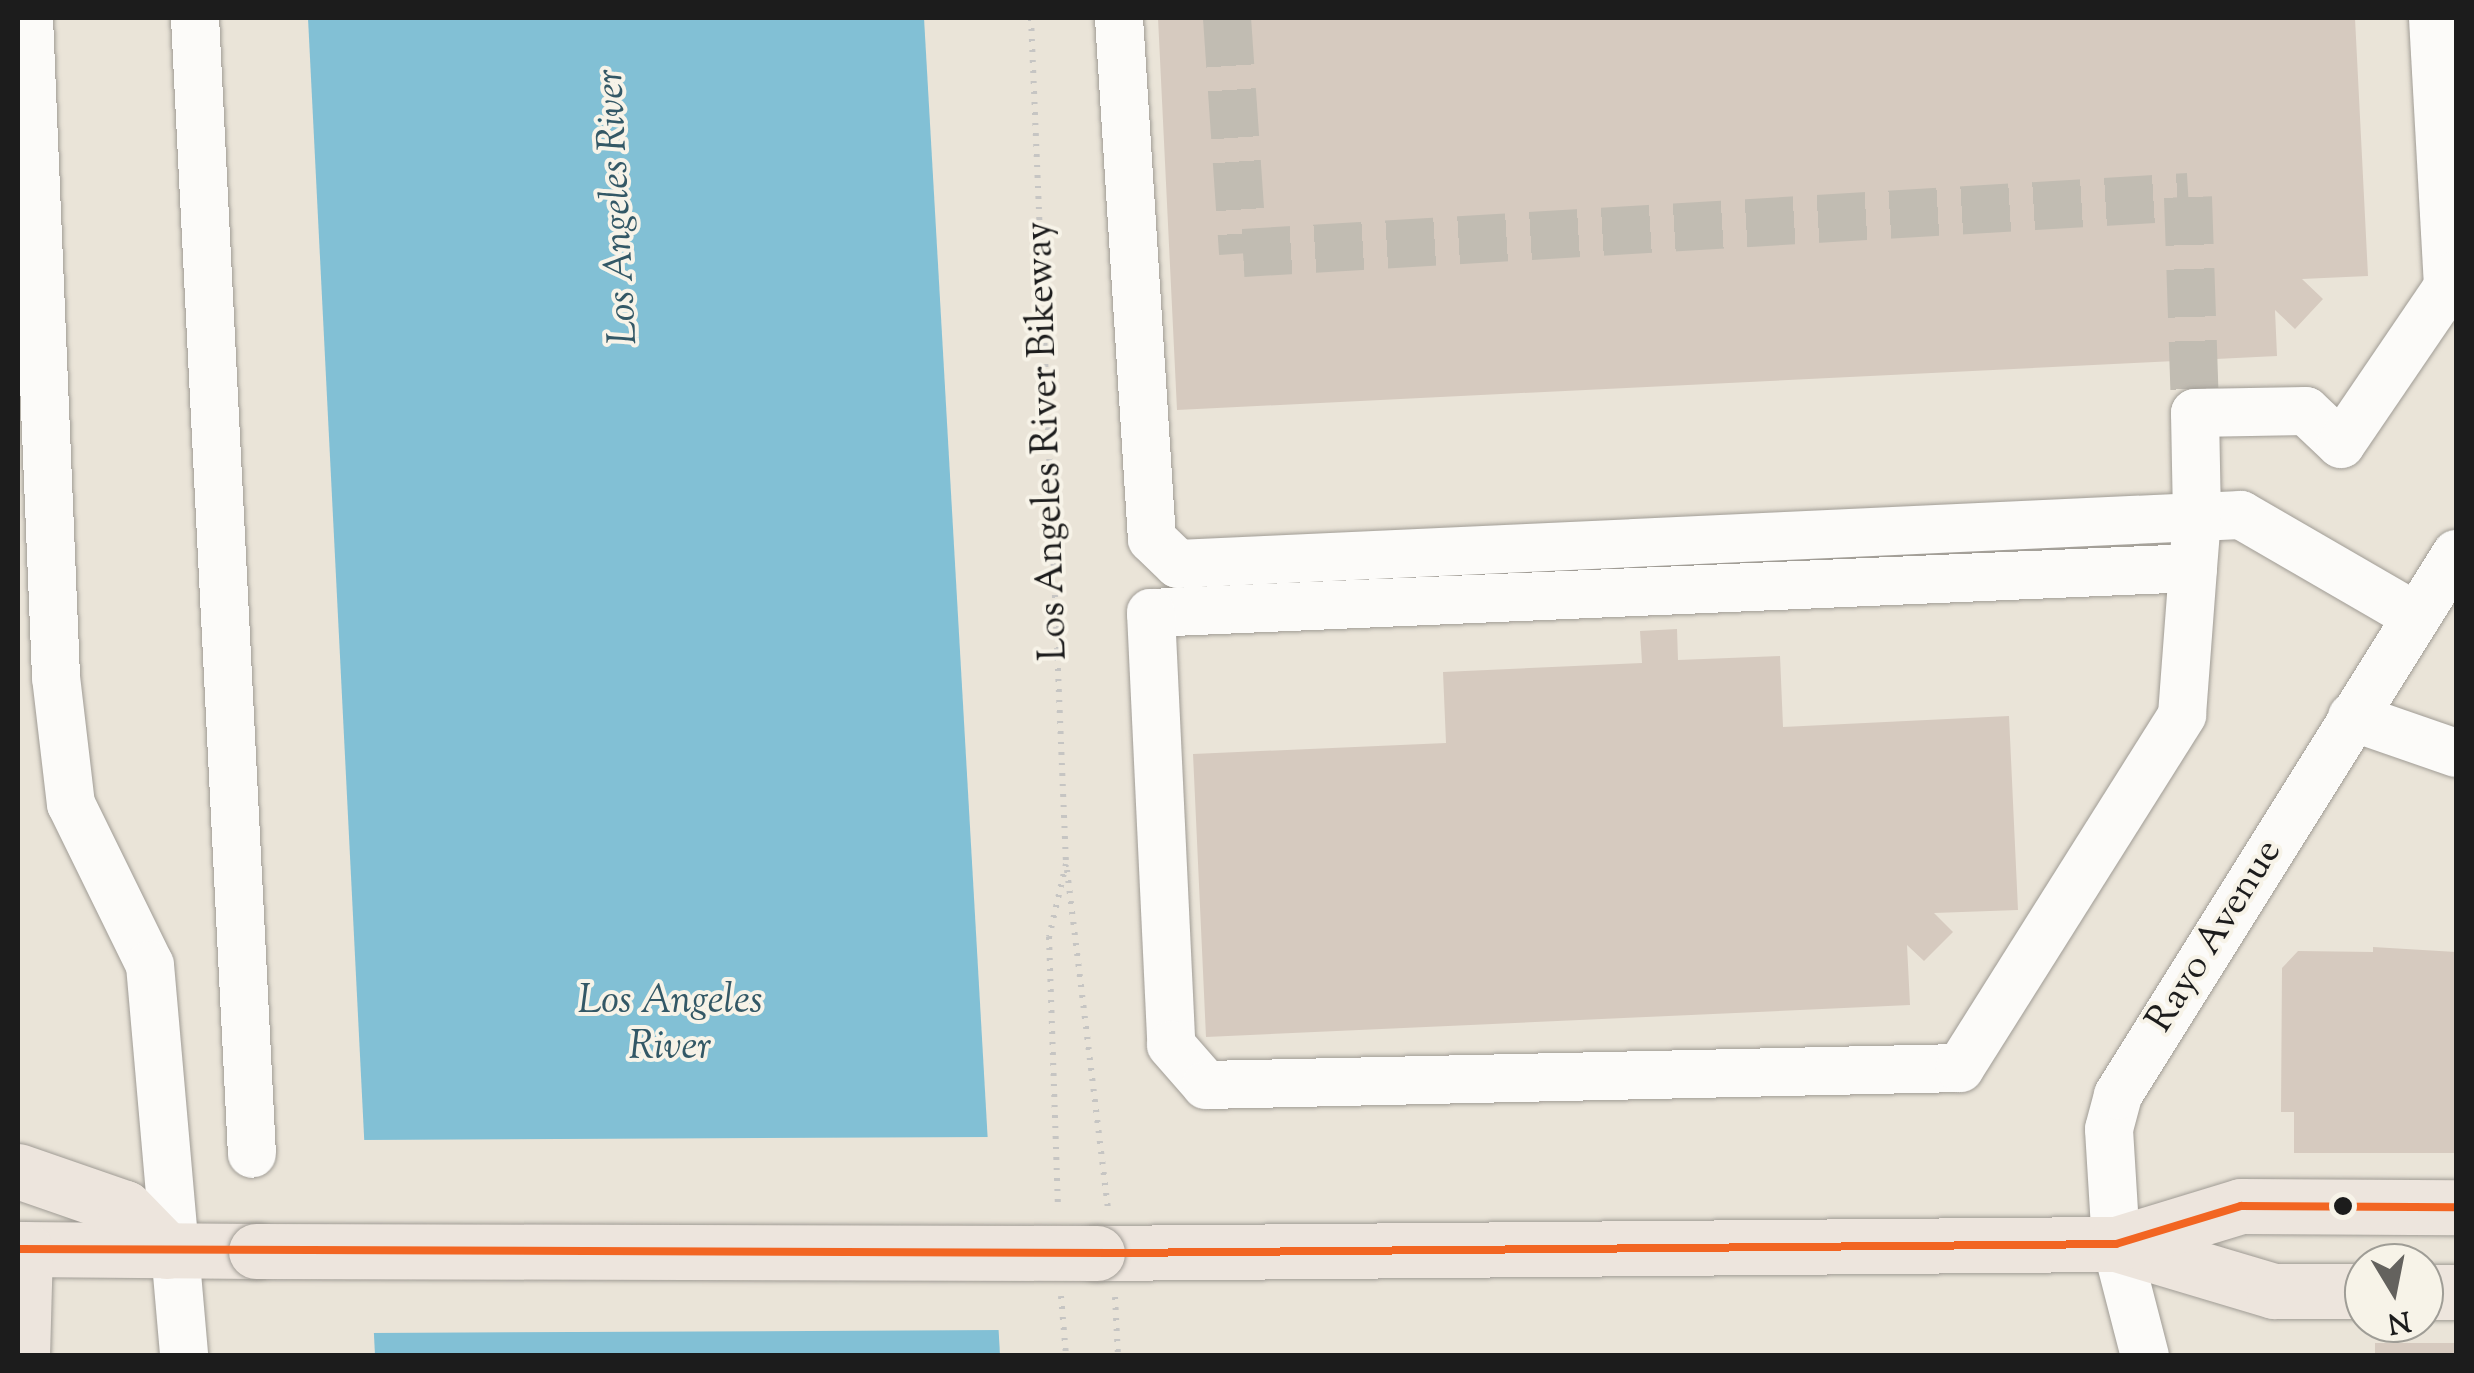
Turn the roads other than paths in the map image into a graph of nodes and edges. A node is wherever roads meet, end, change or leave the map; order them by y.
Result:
1 (29, 18) edge
2 (194, 18) edge
3 (1119, 18) edge
4 (2433, 18) edge
5 (2452, 281) edge
6 (2197, 518) junction
7 (1152, 539) junction
8 (2456, 554) edge
9 (2193, 568) junction
10 (1151, 613) junction
11 (2417, 617) junction
12 (2352, 718) junction
13 (2456, 754) edge
14 (252, 1154) dead end
15 (18, 1171) edge
16 (2456, 1206) edge
17 (2116, 1244) junction
18 (21, 1249) edge
19 (173, 1251) junction
20 (2344, 1292) edge
21 (22, 1356) edge
22 (184, 1356) edge
23 (2145, 1356) edge

1 - 19 street
2 - 14 street
3 - 7 street
4 - 5 street
5 - 6 street
6 - 7 street
6 - 9 street
6 - 11 street
7 - 10 street
8 - 11 street, Rayo Avenue
9 - 10 street
9 - 10 street
11 - 12 street, Rayo Avenue
12 - 13 street
12 - 17 street, Rayo Avenue
15 - 19 main road
16 - 17 main road
17 - 19 main road, bridge
17 - 20 main road
17 - 23 street, Rayo Avenue
18 - 19 main road
18 - 21 main road
19 - 22 street

